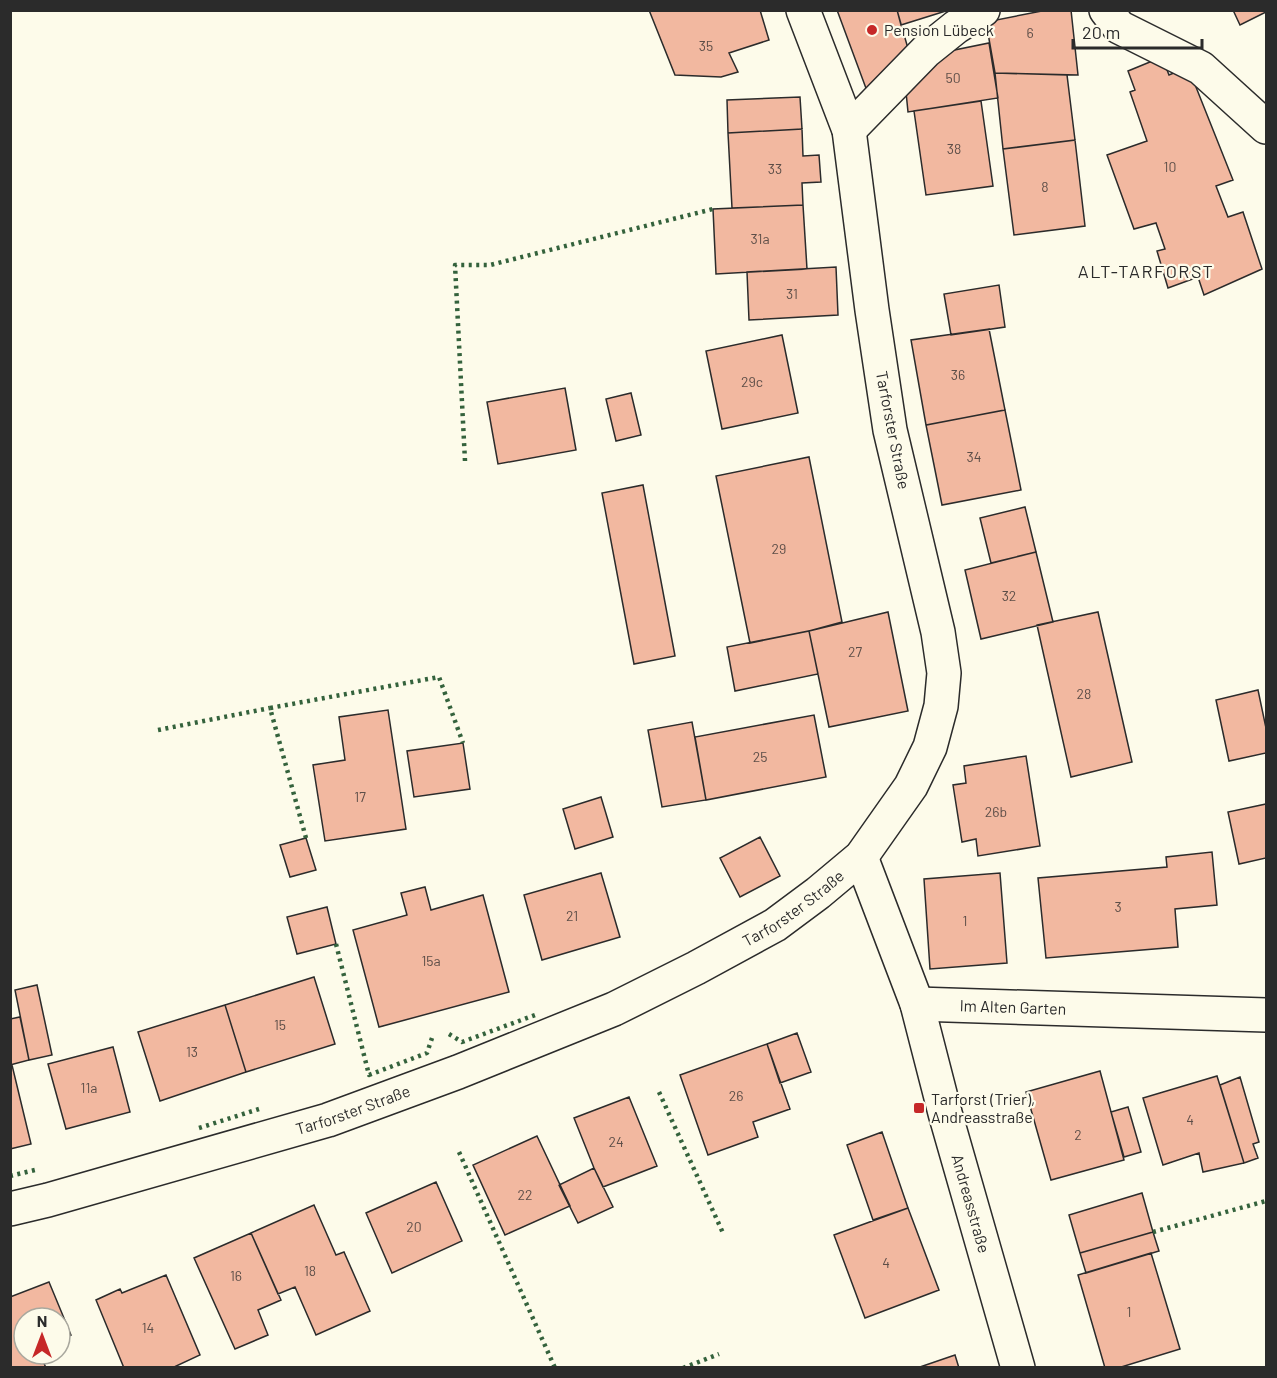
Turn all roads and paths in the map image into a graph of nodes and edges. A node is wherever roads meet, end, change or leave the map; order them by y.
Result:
1 (803, 10) edge
2 (983, 10) edge
3 (1106, 10) edge
4 (1266, 127) edge
5 (849, 130) junction
6 (861, 858) junction
7 (917, 1004) junction
8 (1266, 1015) edge
9 (10, 1209) edge
10 (1018, 1368) edge

1 - 5 street, Tarforster Straße
2 - 5 street
3 - 4 street
5 - 6 street, Tarforster Straße
6 - 7 street
6 - 9 street, Tarforster Straße
7 - 8 street, Im Alten Garten
7 - 10 street, Andreasstraße

